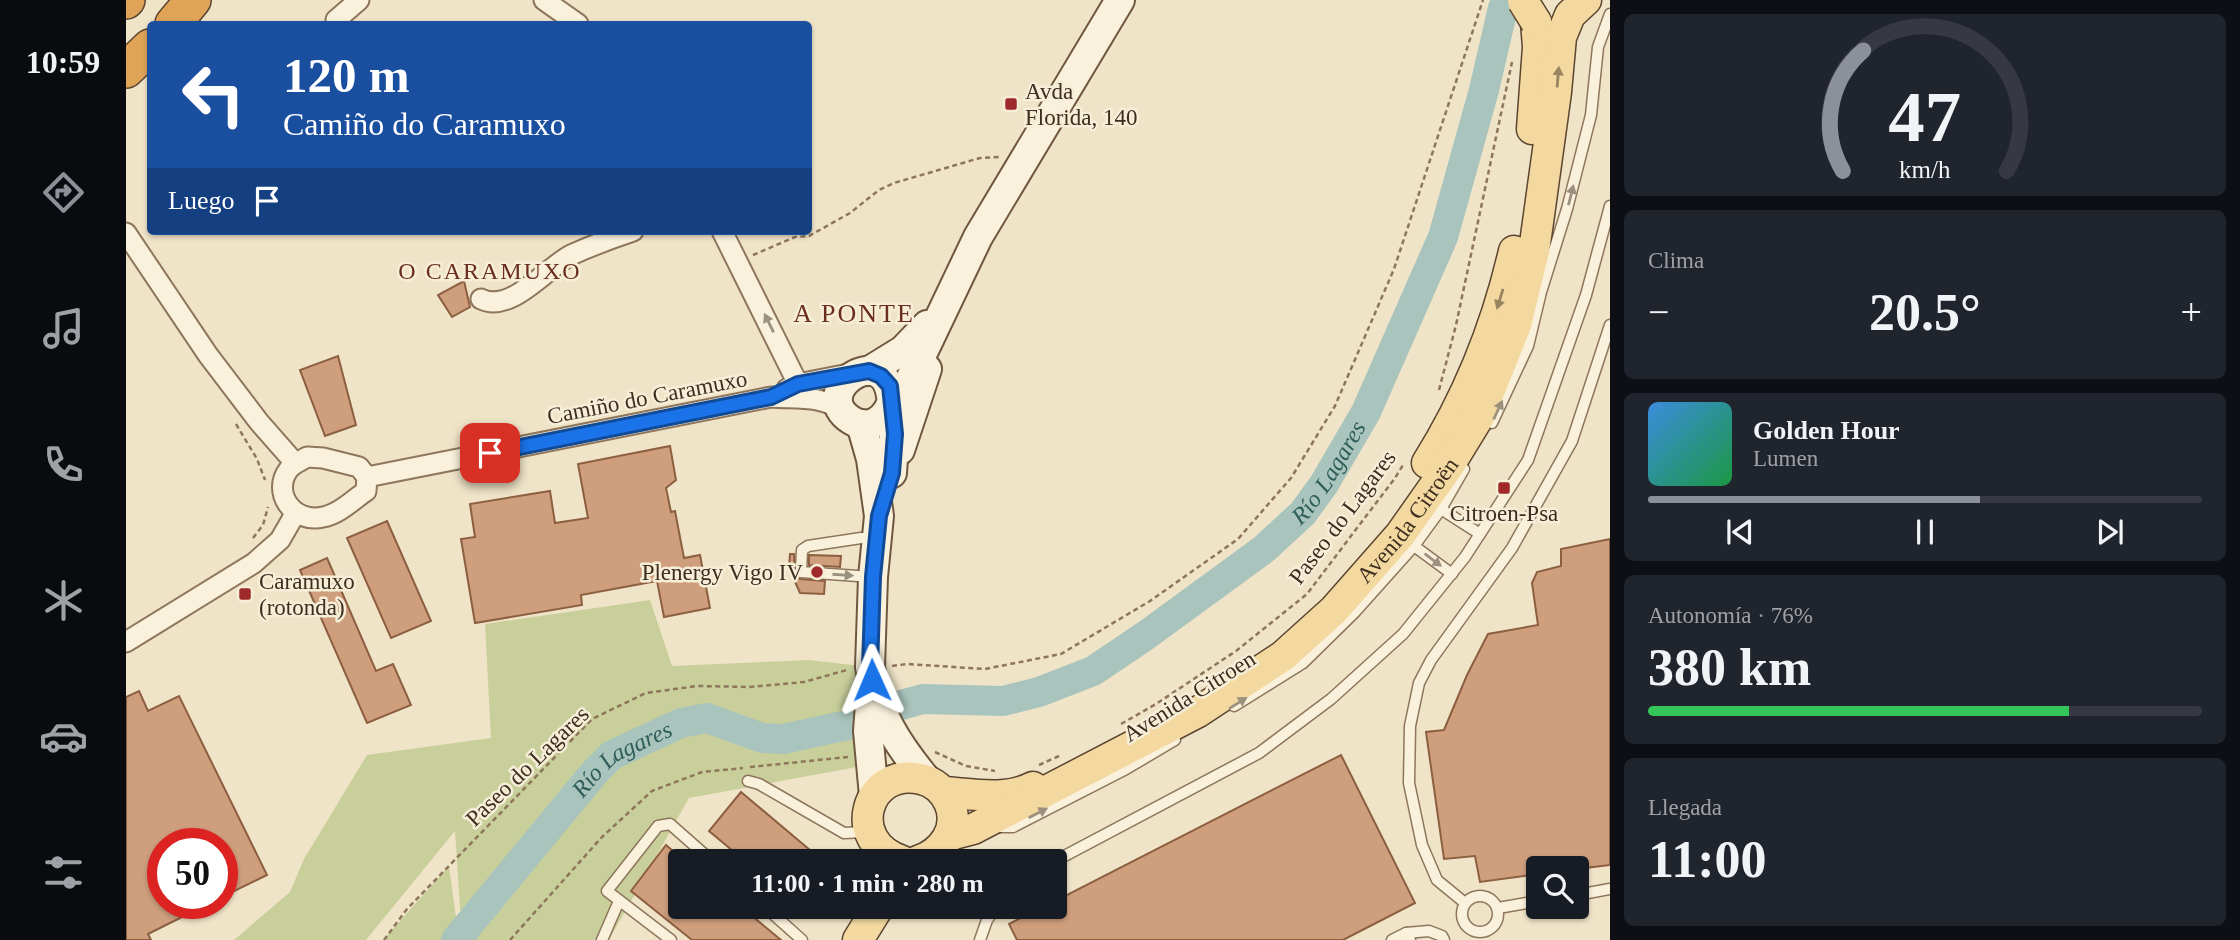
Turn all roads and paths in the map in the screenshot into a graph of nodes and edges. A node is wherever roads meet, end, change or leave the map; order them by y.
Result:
1 (193, 0) edge
2 (359, 0) edge
3 (544, 0) edge
4 (1483, 0) edge
5 (1585, 0) edge
6 (1118, 2) edge
7 (1531, 7) edge
8 (1610, 13) edge
9 (176, 21) edge
10 (336, 21) edge
11 (574, 21) edge
12 (147, 50) edge
13 (1514, 57) dead end
14 (126, 71) edge
15 (1549, 145) junction
16 (1004, 157) dead end
17 (1610, 206) edge
18 (126, 233) edge
19 (812, 234) edge
20 (623, 235) edge
21 (724, 235) edge
22 (811, 235) edge
23 (737, 261) junction
24 (1550, 263) junction
25 (481, 299) dead end
26 (943, 308) junction
27 (1610, 325) edge
28 (861, 372) junction
29 (798, 384) junction
30 (771, 397) junction
31 (1436, 398) dead end
32 (892, 400) junction
33 (851, 418) junction
34 (235, 422) dead end
35 (1486, 433) dead end
36 (1409, 455) dead end
37 (295, 463) junction
38 (1467, 464) dead end
39 (892, 473) junction
40 (368, 477) junction
41 (267, 486) dead end
42 (269, 507) dead end
43 (1441, 509) junction
44 (295, 514) junction
45 (1391, 519) joint
46 (878, 527) junction
47 (1480, 534) junction
48 (248, 545) dead end
49 (1414, 546) junction
50 (1452, 574) junction
51 (873, 577) junction
52 (126, 642) edge
53 (872, 671) junction
54 (1221, 713) dead end
55 (1120, 725) dead end
56 (877, 726) junction
57 (1185, 734) dead end
58 (929, 748) dead end
59 (1062, 755) dead end
60 (1040, 765) dead end
61 (1000, 772) dead end
62 (748, 781) dead end
63 (935, 786) junction
64 (874, 796) junction
65 (962, 832) junction
66 (869, 843) edge
67 (698, 849) edge
68 (940, 849) edge
69 (1067, 855) edge
70 (1610, 889) edge
71 (1589, 893) edge
72 (619, 901) junction
73 (1465, 903) junction
74 (1526, 903) edge
75 (1498, 908) junction
76 (779, 919) edge
77 (853, 919) edge
78 (871, 919) edge
79 (989, 919) edge
80 (1408, 936) edge
81 (1482, 936) edge
82 (384, 940) edge
83 (602, 940) edge
84 (671, 940) edge
85 (802, 940) edge
86 (847, 940) edge
87 (858, 940) edge
88 (980, 940) edge
89 (1392, 940) edge
90 (1444, 940) edge

1 - 9 highway
2 - 10 street
3 - 11 street
4 - 53 path, Paseo do Lagares
5 - 7 main road
15 -> 5 main road, Avenida Citroën
6 - 26 main road
7 -> 45 main road, Avenida Citroën
24 -> 8 lane
12 - 14 highway
13 - 31 path
15 - 24 main road
15 - 65 main road, Avenida Citroën
16 - 19 path
17 - 47 lane
18 - 37 street
20 - 25 street
21 - 23 street
22 - 23 path
29 -> 23 street
35 -> 24 lane
26 - 28 main road
26 - 32 main road
26 - 39 main road
27 - 73 lane
28 - 29 street, Camiño do Caramuxo
28 - 32 main road
28 - 33 main road
29 - 30 street, Camiño do Caramuxo
30 - 33 street, Camiño do Caramuxo
30 - 40 street, Camiño do Caramuxo
32 - 33 main road
32 - 39 main road
33 - 46 main road
34 - 41 path
36 - 55 path, Paseo do Lagares
37 - 40 street
37 - 44 street
38 - 43 lane
39 - 46 main road
40 - 44 street
42 - 48 path
43 - 47 lane
43 - 49 lane
44 - 52 street
45 - 63 main road, Avenida Citroen
46 - 51 main road
46 -> 51 lane
47 - 50 lane
49 -> 50 lane
54 -> 49 lane
50 - 69 lane
51 - 53 main road
53 - 56 main road
53 - 82 path, Paseo do Lagares
56 - 63 main road
56 - 64 main road
65 -> 57 lane
58 - 61 path
59 - 60 path
62 - 66 lane
63 - 64 main road, Avenida Citroen
63 - 65 main road
64 - 66 main road
65 - 68 main road, Avenida Citroën
67 - 72 lane
70 - 71 lane
72 - 83 lane
72 - 84 lane
73 - 75 lane
73 - 81 lane
74 - 75 lane
75 - 81 lane
76 - 85 lane
77 - 86 main road
78 - 87 main road
79 - 88 lane
80 - 89 lane
80 - 90 lane

